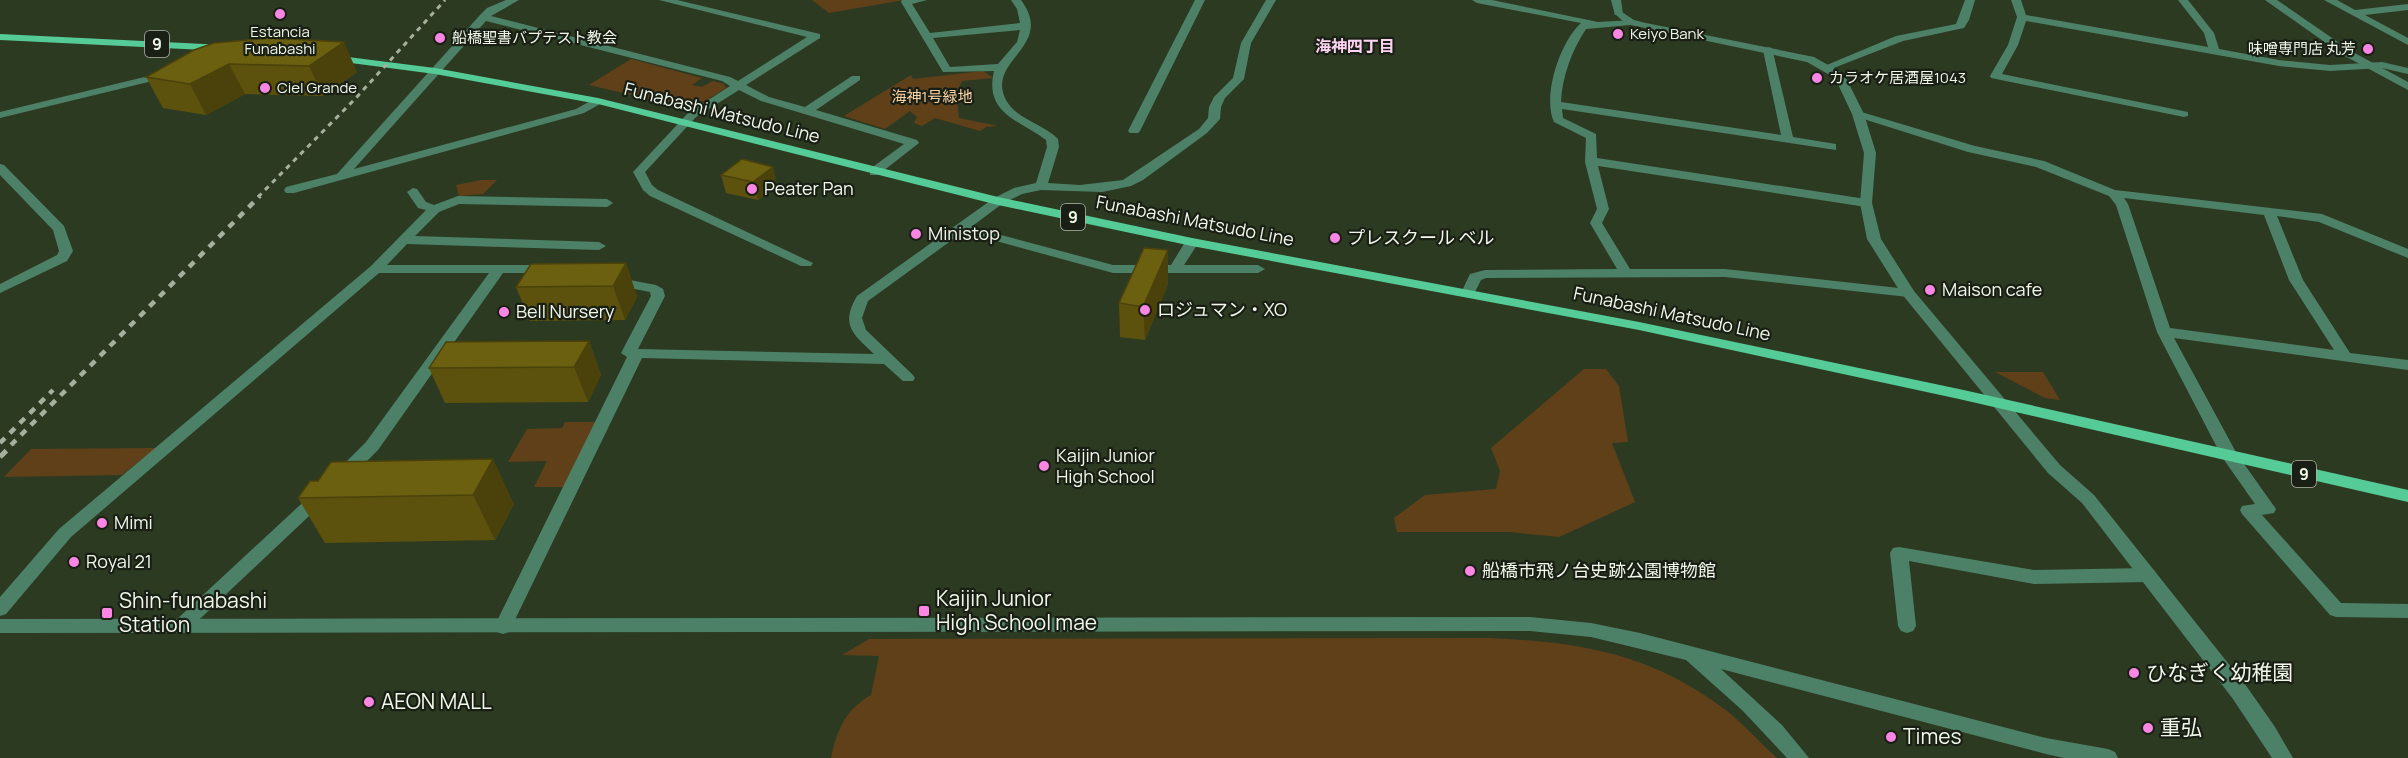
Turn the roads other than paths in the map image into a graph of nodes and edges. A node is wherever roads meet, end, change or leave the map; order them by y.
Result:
1 (514, 0) edge
2 (664, 0) edge
3 (922, 0) edge
4 (1016, 0) edge
5 (1200, 0) edge
6 (1271, 0) edge
7 (1477, 0) edge
8 (1616, 0) edge
9 (1970, 0) edge
10 (2016, 0) edge
11 (2183, 0) edge
12 (2270, 0) edge
13 (2329, 0) edge
14 (2408, 7) edge
15 (2353, 13) junction
16 (484, 17) junction
17 (2022, 17) junction
18 (1630, 22) junction
19 (1595, 23) junction
20 (1025, 26) junction
21 (926, 36) junction
22 (0, 37) edge
23 (2408, 42) edge
24 (1768, 50) junction
25 (2214, 51) junction
26 (236, 52) joint
27 (314, 56) edge
28 (218, 61) edge
29 (1827, 66) junction
30 (2369, 66) junction
31 (1000, 67) junction
32 (435, 71) junction
33 (2408, 71) edge
34 (177, 73) edge
35 (856, 78) dead end
36 (736, 86) junction
37 (2408, 87) edge
38 (598, 101) junction
39 (1556, 105) junction
40 (807, 111) junction
41 (1858, 114) junction
42 (2184, 114) dead end
43 (0, 115) edge
44 (684, 122) junction
45 (1134, 130) dead end
46 (1788, 140) junction
47 (1832, 147) dead end
48 (1592, 162) junction
49 (0, 168) edge
50 (874, 172) junction
51 (342, 176) junction
52 (1041, 186) junction
53 (290, 190) dead end
54 (413, 192) dead end
55 (2113, 193) junction
56 (998, 201) junction
57 (607, 202) dead end
58 (1866, 203) junction
59 (434, 209) junction
60 (2269, 212) junction
61 (961, 228) junction
62 (403, 240) junction
63 (1192, 242) junction
64 (599, 246) dead end
65 (2408, 254) edge
66 (806, 263) dead end
67 (376, 269) junction
68 (499, 269) junction
69 (1175, 269) junction
70 (1258, 269) dead end
71 (566, 272) edge
72 (1626, 274) junction
73 (600, 278) edge
74 (0, 289) edge
75 (1468, 293) junction
76 (1908, 293) junction
77 (2164, 332) junction
78 (637, 353) junction
79 (2346, 357) junction
80 (885, 359) junction
81 (2408, 365) edge
82 (908, 378) dead end
83 (1998, 403) junction
84 (2230, 457) junction
85 (2408, 496) edge
86 (2148, 575) junction
87 (0, 609) edge
88 (2408, 611) edge
89 (0, 626) edge
90 (181, 626) junction
91 (1906, 626) dead end
92 (503, 627) junction
93 (1691, 654) junction
94 (1799, 758) edge
95 (2108, 758) edge
96 (2283, 758) edge

1 - 16 street
2 - 36 street
3 - 21 street
4 - 20 street
5 - 45 street
6 - 52 street
7 - 19 street
8 - 18 street
9 - 29 street
10 - 17 street
11 - 25 street
12 - 30 street
13 - 15 street
14 - 15 street
15 - 23 street
16 - 32 street
16 - 36 street
17 - 25 street
17 - 42 street
18 - 19 street
18 - 24 street
19 - 39 street
20 - 21 street
20 - 31 street
21 - 31 street
22 - 26 main road, 9
24 - 29 street
24 - 46 street
25 - 30 street
26 - 28 street
27 - 32 main road, Funabashi Matsudo Line / 9
29 - 41 street
30 - 33 street
30 - 37 street
31 - 52 street
32 - 38 main road, Funabashi Matsudo Line / 9
32 - 51 street
34 - 43 street
35 - 40 street
36 - 40 street
36 - 44 street
38 - 44 main road, Funabashi Matsudo Line / 9
38 - 51 street
39 - 46 street
39 - 48 street
40 - 50 street
41 - 55 street
41 - 58 street
44 - 50 main road, Funabashi Matsudo Line / 9
44 - 66 street
46 - 47 street
48 - 58 street
48 - 72 street
49 - 74 street
50 - 56 main road, Funabashi Matsudo Line / 9
51 - 53 street
52 - 56 street
54 - 59 street
55 - 60 street
55 - 77 street
56 - 61 street
56 - 63 main road, Funabashi Matsudo Line / 9
57 - 59 street
58 - 76 street
59 - 62 street
60 - 65 street
60 - 79 street
61 - 69 street
61 - 80 street
62 - 64 street
62 - 67 street
63 - 69 street
63 - 75 main road, Funabashi Matsudo Line / 9
67 - 68 street
67 - 87 street
68 - 71 street
68 - 90 street
69 - 70 street
72 - 75 street
72 - 76 street
73 - 78 street
75 - 83 main road, Funabashi Matsudo Line / 9
76 - 83 street
77 - 79 street
77 - 84 street
78 - 80 street
78 - 92 street
79 - 81 street
80 - 82 street
83 - 84 main road, Funabashi Matsudo Line / 9
83 - 86 street
84 - 85 main road, 9
84 - 88 street
86 - 91 street
86 - 96 street
89 - 90 street
90 - 92 street
92 - 93 street
93 - 94 street
93 - 95 street

